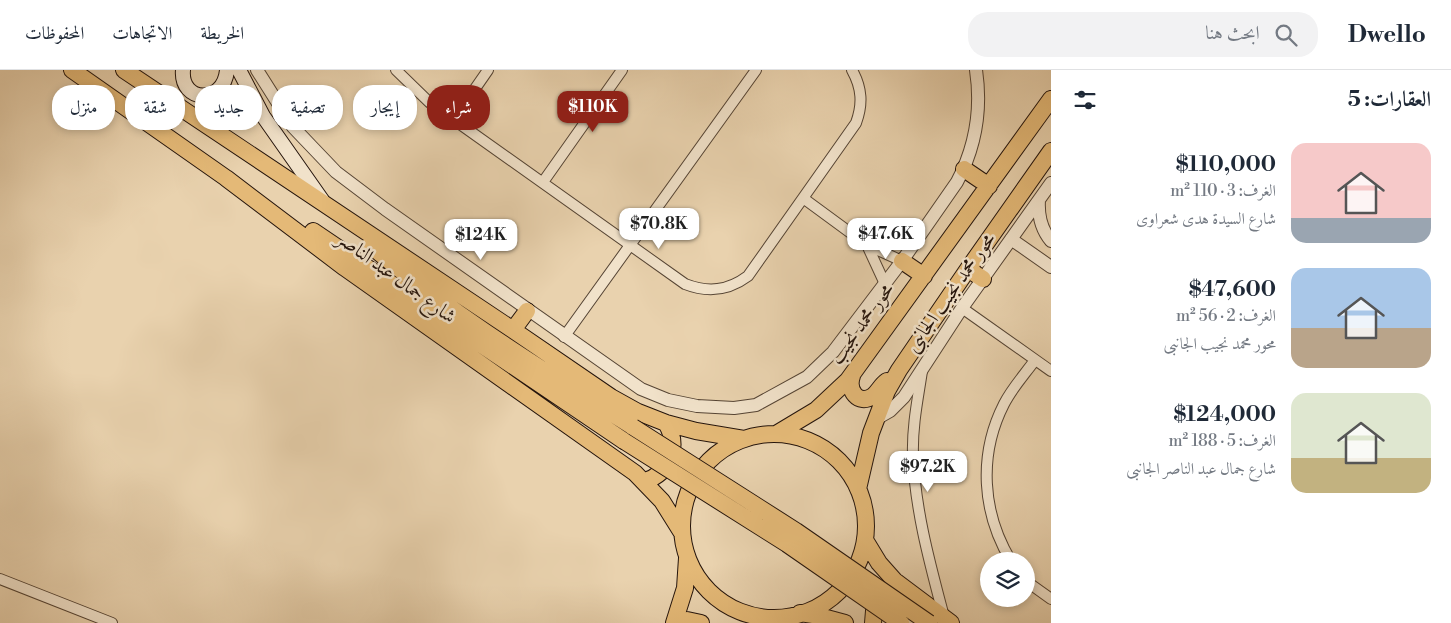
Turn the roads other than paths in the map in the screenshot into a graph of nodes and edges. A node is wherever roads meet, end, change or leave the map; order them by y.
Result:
1 (72, 70) edge
2 (124, 70) edge
3 (183, 70) edge
4 (227, 70) edge
5 (239, 70) edge
6 (257, 70) edge
7 (396, 70) edge
8 (488, 70) edge
9 (622, 70) edge
10 (756, 70) edge
11 (852, 70) edge
12 (976, 70) edge
13 (478, 85) edge
14 (1051, 99) edge
15 (427, 100) edge
16 (470, 130) edge
17 (1051, 151) edge
18 (964, 169) junction
19 (226, 178) junction
20 (543, 182) junction
21 (1051, 183) edge
22 (988, 186) junction
23 (803, 198) junction
24 (1039, 200) junction
25 (325, 205) junction
26 (1011, 238) junction
27 (1051, 241) edge
28 (630, 245) junction
29 (867, 245) junction
30 (902, 261) junction
31 (1051, 266) edge
32 (968, 269) junction
33 (924, 276) junction
34 (983, 279) junction
35 (885, 284) junction
36 (962, 308) junction
37 (527, 311) junction
38 (513, 330) junction
39 (564, 337) junction
40 (1035, 360) junction
41 (922, 367) junction
42 (1051, 371) edge
43 (852, 376) junction
44 (894, 378) junction
45 (876, 418) junction
46 (666, 423) junction
47 (628, 434) junction
48 (776, 434) junction
49 (744, 439) junction
50 (645, 482) junction
51 (858, 490) junction
52 (682, 533) junction
53 (865, 540) junction
54 (686, 551) junction
55 (1006, 552) edge
56 (0, 578) edge
57 (895, 581) junction
58 (1035, 587) edge
59 (1051, 599) edge
60 (800, 613) junction
61 (749, 619) edge
62 (948, 620) edge
63 (112, 623) edge
64 (674, 623) edge
65 (678, 623) edge
66 (701, 623) edge
67 (845, 623) edge
68 (873, 623) edge
69 (901, 623) edge
70 (928, 623) edge

1 - 19 main road, شارع جمال عبد الناصر
2 - 25 main road, شارع جمال عبد الناصر
3 - 4 main road
5 - 25 main road
6 - 37 street
7 - 15 street
8 - 13 street
9 - 20 street
10 - 28 street
11 - 23 street
12 - 18 street
14 - 22 main road, محور محمد نجيب
16 - 20 street
17 - 32 main road
18 - 22 main road
18 - 30 street
19 - 47 main road
19 - 50 main road, شارع جمال عبد الناصر
20 - 28 street
21 - 24 street, محور محمد نجيب الجانبى
22 - 33 main road, محور محمد نجيب
23 - 28 street
23 - 29 street
24 - 26 street, محور محمد نجيب الجانبى
24 - 27 street
25 - 38 main road, شارع جمال عبد الناصر
25 - 47 main road
26 - 31 street
26 - 34 street, محور محمد نجيب الجانبى
28 - 39 street
29 - 30 street
29 - 35 street
30 - 33 main road
30 - 35 street
32 - 34 main road
32 - 44 main road
33 - 43 main road, محور محمد نجيب
34 - 36 street, محور محمد نجيب الجانبى
35 - 39 street
36 - 40 street
36 - 41 street, محور محمد نجيب الجانبى
37 - 38 main road
37 - 39 street
38 - 46 main road, شارع جمال عبد الناصر
40 - 42 street
40 - 55 street
41 - 45 street, محور محمد نجيب الجانبى
41 - 62 street
43 - 44 main road
43 - 48 main road, محور محمد نجيب
44 - 45 main road
45 - 51 main road
46 - 49 main road, شارع جمال عبد الناصر
46 - 50 main road
47 - 69 main road, bridge
47 - 70 main road, bridge
48 - 49 main road
48 - 51 main road
49 - 52 main road
50 - 52 main road, شارع جمال عبد الناصر
51 - 53 main road
52 - 54 main road
53 - 57 main road
53 - 60 main road
54 - 61 main road
54 - 64 main road
56 - 63 street
57 - 62 main road
57 - 68 main road
58 - 59 street
60 - 61 main road
60 - 67 main road
65 - 66 main road

